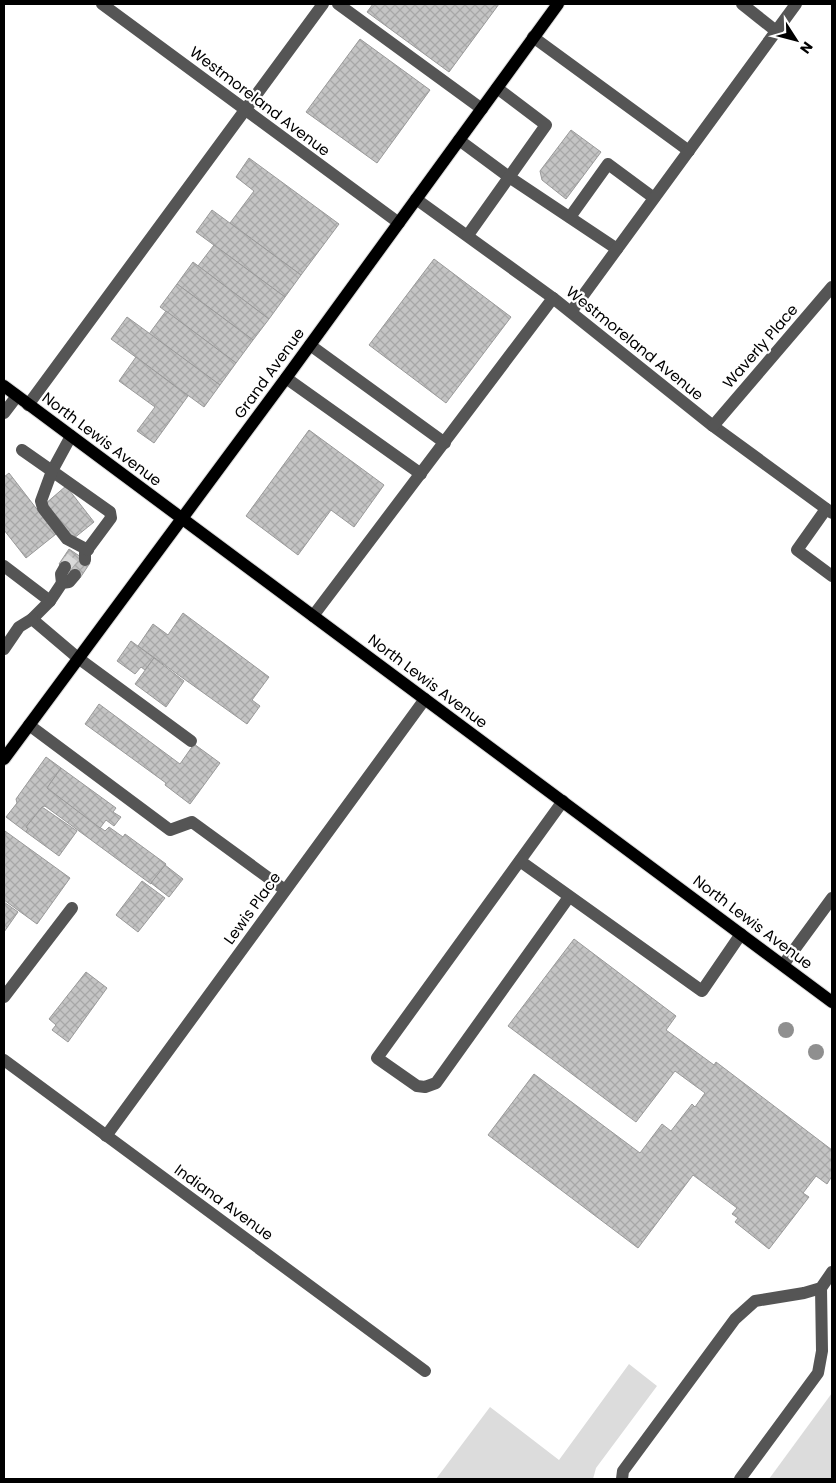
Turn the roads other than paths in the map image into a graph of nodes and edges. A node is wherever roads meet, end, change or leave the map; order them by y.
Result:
1 (102, 4) edge
2 (323, 4) edge
3 (338, 4) edge
4 (558, 4) edge
5 (742, 4) edge
6 (796, 4) edge
7 (776, 31) junction
8 (534, 37) junction
9 (497, 88) junction
10 (482, 109) junction
11 (245, 110) junction
12 (459, 140) junction
13 (689, 151) junction
14 (509, 177) junction
15 (654, 198) junction
16 (416, 199) junction
17 (570, 217) junction
18 (399, 223) junction
19 (468, 235) junction
20 (617, 249) junction
21 (832, 287) edge
22 (554, 298) junction
23 (571, 312) junction
24 (310, 345) junction
25 (286, 378) junction
26 (4, 386) edge
27 (16, 396) junction
28 (28, 405) junction
29 (4, 413) edge
30 (713, 426) junction
31 (71, 436) junction
32 (445, 443) junction
33 (22, 450) dead end
34 (52, 471) junction
35 (421, 474) junction
36 (829, 511) edge
37 (182, 518) junction
38 (4, 566) edge
39 (70, 571) tunnel mouth
40 (832, 576) edge
41 (50, 601) junction
42 (313, 616) junction
43 (32, 619) junction
44 (4, 648) edge
45 (78, 658) junction
46 (425, 699) junction
47 (29, 725) junction
48 (191, 741) dead end
49 (4, 759) edge
50 (563, 801) junction
51 (520, 861) junction
52 (285, 890) junction
53 (569, 897) junction
54 (832, 898) edge
55 (72, 908) dead end
56 (741, 934) junction
57 (783, 965) junction
58 (4, 997) edge
59 (832, 1002) edge
60 (4, 1060) edge
61 (106, 1136) junction
62 (832, 1272) edge
63 (821, 1288) junction
64 (425, 1370) dead end
65 (622, 1479) edge
66 (740, 1479) edge

1 - 11 street, Westmoreland Avenue
2 - 11 street
3 - 10 street
4 - 8 main road, Grand Avenue
5 - 7 street
6 - 7 street
7 - 13 street
8 - 9 main road, Grand Avenue
8 - 13 street
9 - 10 main road, Grand Avenue
9 - 14 street
10 - 12 main road, Grand Avenue
11 - 18 street, Westmoreland Avenue
11 - 28 street
12 - 14 street
12 - 16 main road, Grand Avenue
13 - 15 street
14 - 17 street
14 - 19 street
15 - 17 street
15 - 20 street
16 - 18 main road, Grand Avenue
16 - 19 street, Westmoreland Avenue
17 - 20 street
18 - 24 main road, Grand Avenue
19 - 22 street, Westmoreland Avenue
20 - 23 street
21 - 30 street, Waverly Place
22 - 23 street, Westmoreland Avenue
22 - 32 street
23 - 30 street, Westmoreland Avenue
24 - 25 main road, Grand Avenue
24 - 32 street
25 - 35 street
25 - 37 main road, Grand Avenue
26 - 27 main road, North Lewis Avenue
27 - 28 main road, North Lewis Avenue
27 - 29 street
28 - 31 main road, North Lewis Avenue
30 - 36 street, Westmoreland Avenue
31 - 34 street
31 - 37 main road, North Lewis Avenue
32 - 35 street
33 - 34 street
34 - 34 street
35 - 42 street
36 - 40 street
37 - 42 main road, North Lewis Avenue
37 - 45 main road, Grand Avenue
38 - 41 street
39 - 41 street
41 - 43 street
42 - 46 main road, North Lewis Avenue
43 - 44 street
43 - 45 street
45 - 47 main road, Grand Avenue
45 - 48 street
46 - 50 main road, North Lewis Avenue
46 - 52 street, Lewis Place
47 - 49 main road, Grand Avenue
47 - 52 street
50 - 51 street
50 - 56 main road, North Lewis Avenue
51 - 53 street
51 - 53 street
52 - 61 street, Lewis Place
53 - 56 street
54 - 57 street
55 - 58 street
56 - 57 main road, North Lewis Avenue
57 - 59 main road, North Lewis Avenue
60 - 61 street, Indiana Avenue
61 - 64 street, Indiana Avenue
62 - 63 street
63 - 65 street
63 - 66 street

